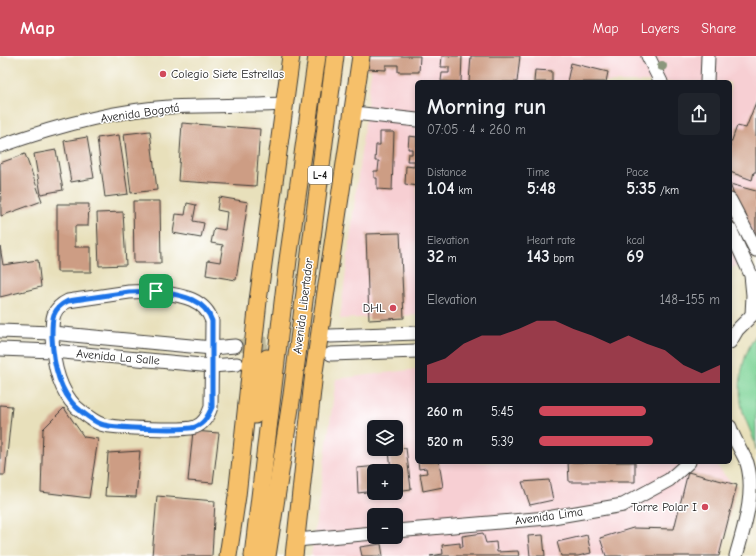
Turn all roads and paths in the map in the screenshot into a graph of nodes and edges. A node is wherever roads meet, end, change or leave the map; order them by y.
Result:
1 (291, 56) edge
2 (317, 56) edge
3 (336, 56) edge
4 (361, 56) edge
5 (648, 56) edge
6 (708, 56) edge
7 (660, 80) edge
8 (707, 80) edge
9 (285, 104) junction
10 (354, 113) junction
11 (415, 120) edge
12 (0, 146) edge
13 (732, 204) edge
14 (732, 233) edge
15 (756, 250) edge
16 (288, 260) junction
17 (304, 294) junction
18 (754, 313) edge
19 (0, 331) edge
20 (52, 333) junction
21 (415, 333) edge
22 (330, 336) tunnel mouth
23 (732, 337) edge
24 (235, 346) tunnel mouth
25 (212, 348) junction
26 (0, 349) edge
27 (53, 351) junction
28 (415, 351) edge
29 (331, 354) dead end
30 (236, 364) dead end
31 (212, 366) junction
32 (307, 427) junction
33 (732, 431) edge
34 (687, 464) edge
35 (237, 496) junction
36 (403, 530) edge
37 (367, 534) edge
38 (295, 548) edge
39 (228, 556) edge
40 (253, 556) edge
41 (267, 556) edge
42 (736, 556) edge

1 - 9 main road, L-4
2 - 16 main road, Avenida Libertador / L-4
3 - 17 main road, Avenida Libertador / L-4
4 - 10 main road, Avenida Libertador / L-4
5 - 7 street
6 - 8 street
9 - 12 street, Avenida Bogotá
9 - 35 main road, L-4
10 - 11 street
10 - 32 main road, Avenida Libertador / L-4
13 - 15 street
14 - 18 street
16 - 35 main road, L-4
16 - 40 main road, Avenida Libertador / L-4
17 - 32 main road, L-4
17 - 41 main road, Avenida Libertador / L-4
18 - 23 street
19 - 20 street, Avenida La Salle
20 - 25 street, Avenida La Salle
20 - 25 street
20 - 27 street
21 - 22 street
24 - 25 street, Avenida La Salle
25 - 31 street
26 - 27 street, Avenida La Salle
27 - 31 street, Avenida La Salle
27 - 31 street
28 - 29 street
30 - 31 street, Avenida La Salle
32 - 38 main road, Avenida Libertador / L-4
33 - 42 street
34 - 36 street, Avenida Lima
35 - 39 main road, L-4
37 - 38 street

